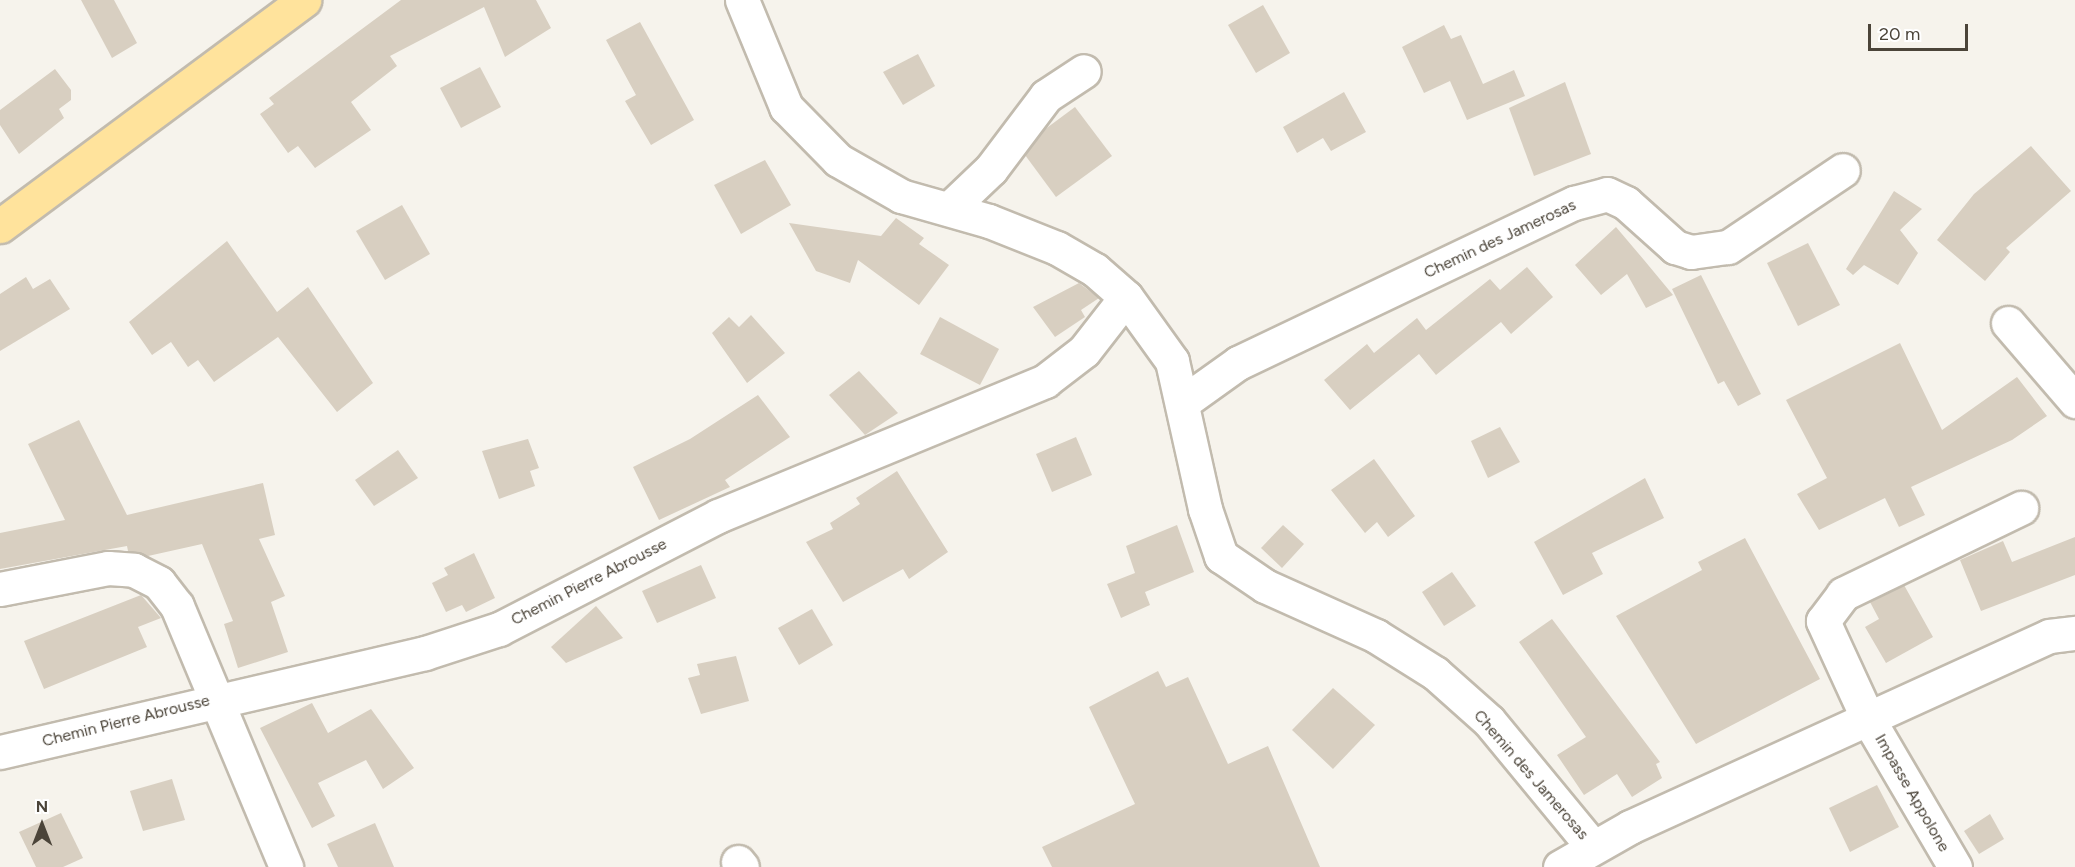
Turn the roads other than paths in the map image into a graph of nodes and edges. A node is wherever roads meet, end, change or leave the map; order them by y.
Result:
1 (304, 0) edge
2 (742, 0) edge
3 (1084, 70) dead end
4 (1843, 170) dead end
5 (949, 209) junction
6 (0, 226) edge
7 (1125, 297) junction
8 (2008, 323) dead end
9 (2075, 401) edge
10 (1182, 404) junction
11 (2021, 508) dead end
12 (0, 589) edge
13 (2072, 629) edge
14 (213, 700) junction
15 (1868, 719) junction
16 (0, 752) edge
17 (1592, 846) junction
18 (286, 867) edge
19 (1560, 867) edge
20 (1955, 867) edge

1 - 6 main road
2 - 5 street, Chemin des Jamerosas
3 - 5 street
4 - 10 street, Chemin des Jamerosas
5 - 7 street, Chemin des Jamerosas
7 - 10 street, Chemin des Jamerosas
7 - 14 street, Chemin Pierre Abrousse
8 - 9 street
10 - 17 street, Chemin des Jamerosas
11 - 15 street
12 - 14 street
13 - 15 street, Chemin des Jamerosas
14 - 16 street, Chemin Pierre Abrousse
14 - 18 street
15 - 17 street, Chemin des Jamerosas
15 - 20 street, Impasse Appolone
17 - 19 street

